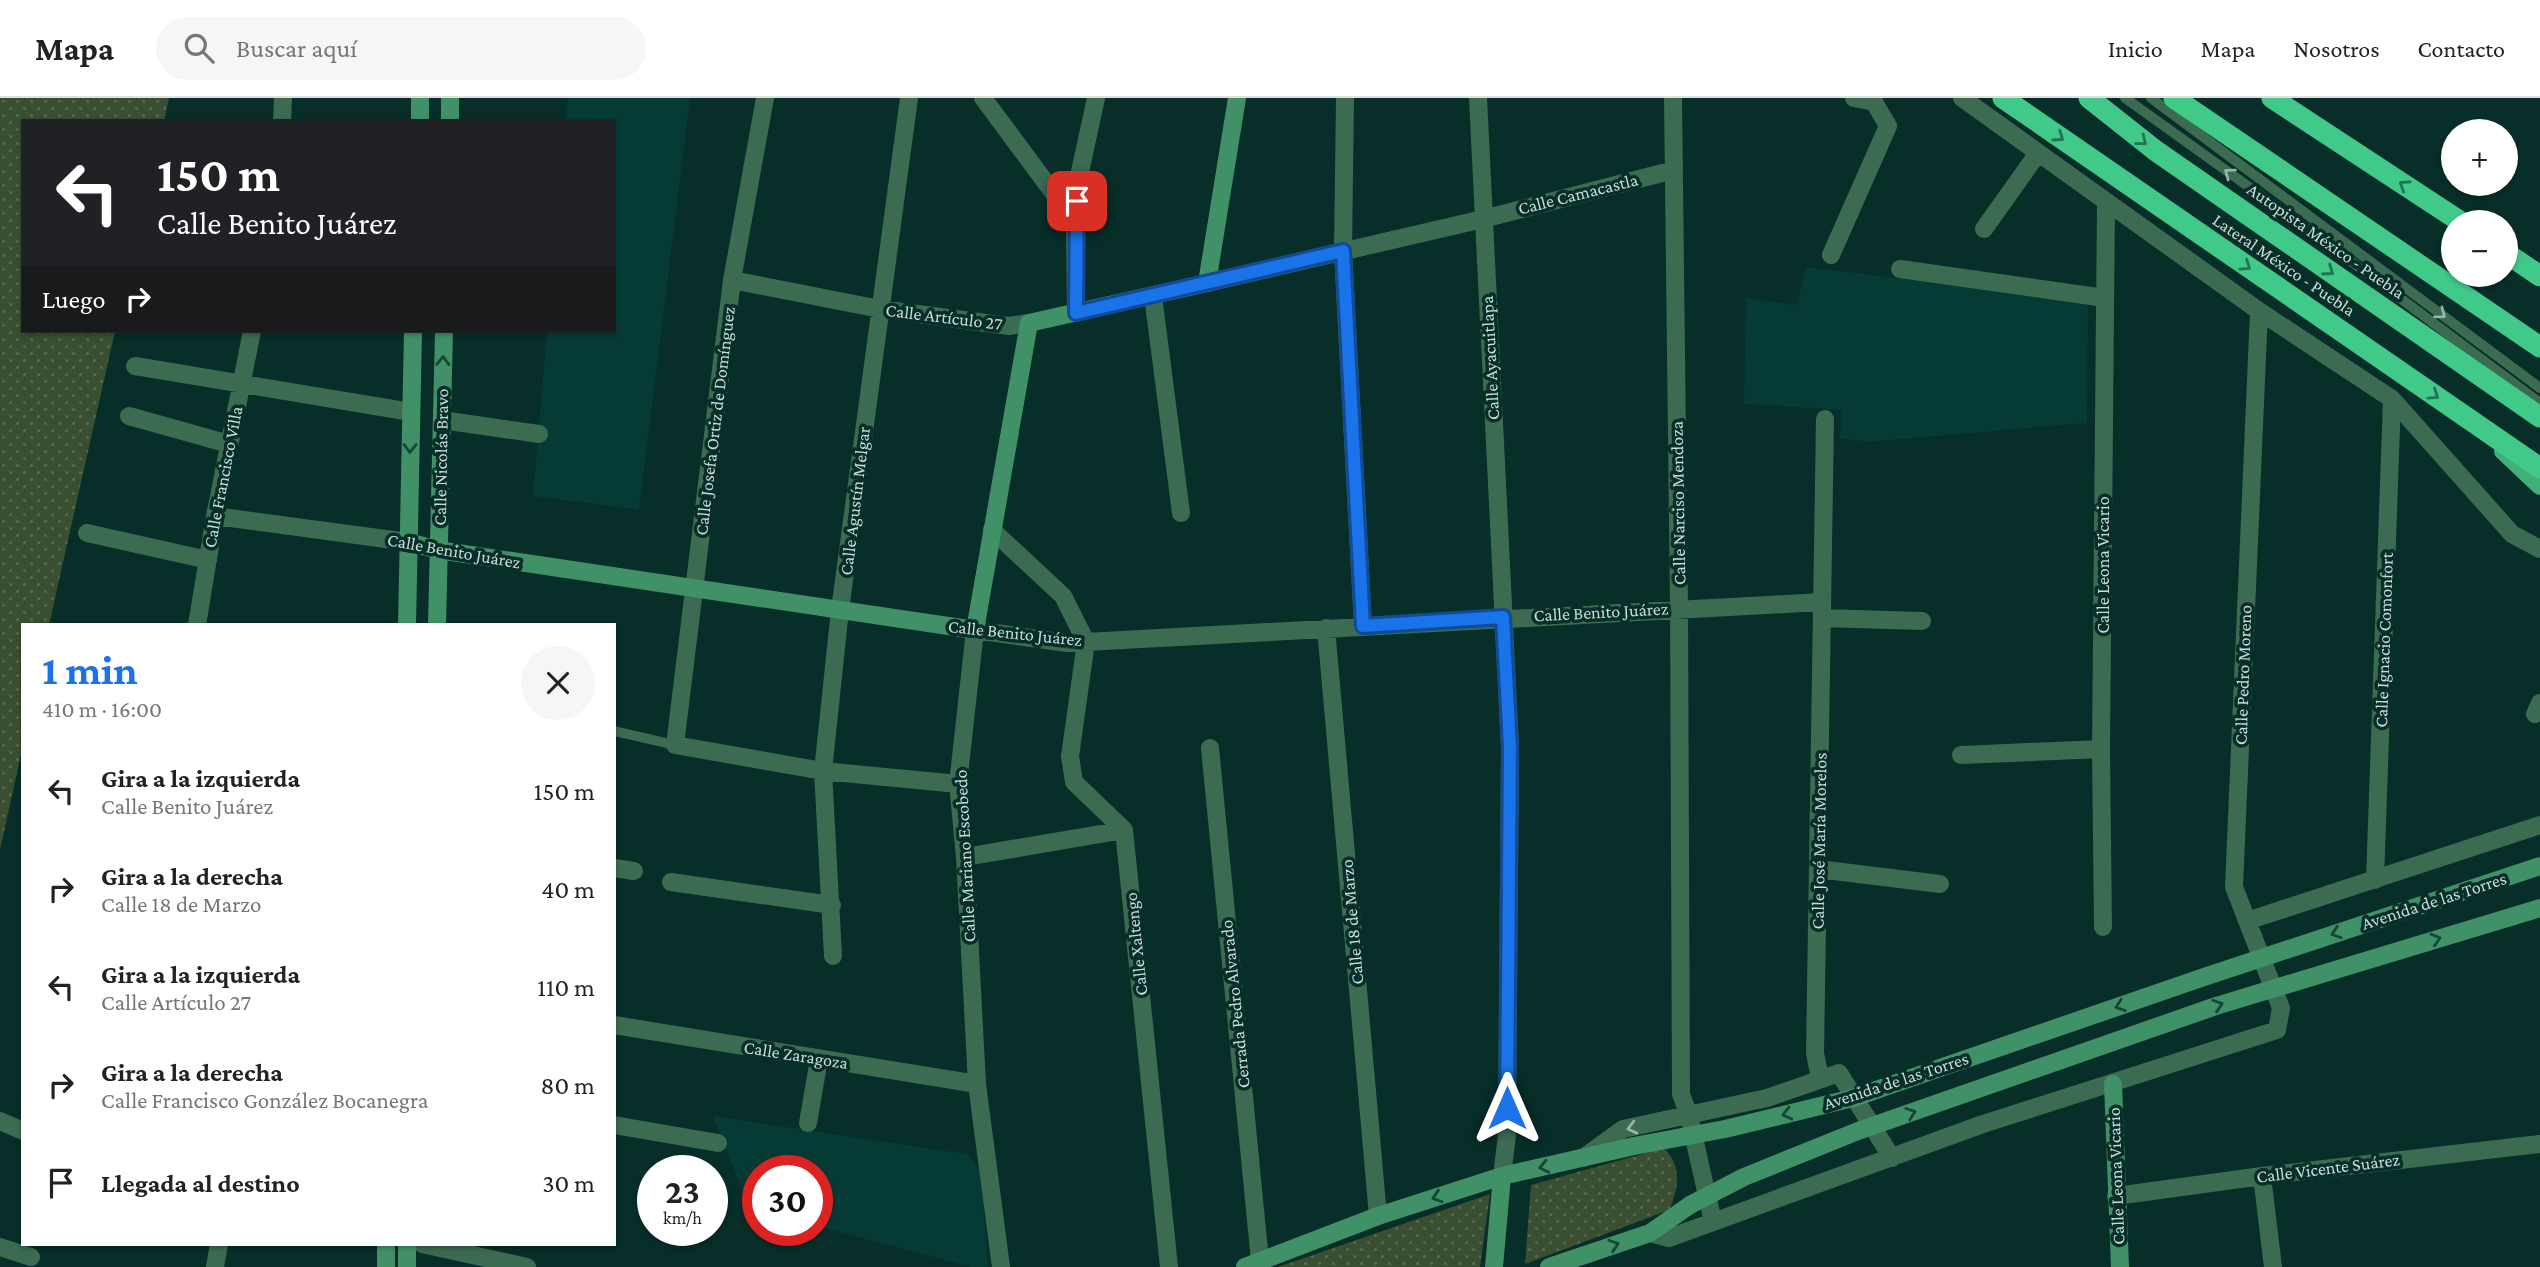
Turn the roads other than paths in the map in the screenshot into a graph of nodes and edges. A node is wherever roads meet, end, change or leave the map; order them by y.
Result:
1 (283, 98) edge
2 (420, 98) edge
3 (450, 98) edge
4 (765, 98) edge
5 (909, 98) edge
6 (983, 98) edge
7 (1096, 98) edge
8 (1237, 98) edge
9 (1345, 98) edge
10 (1478, 98) edge
11 (1673, 98) edge
12 (1854, 98) edge
13 (1962, 98) edge
14 (2003, 98) edge
15 (2089, 98) edge
16 (2125, 98) edge
17 (2151, 98) edge
18 (2174, 98) edge
19 (2272, 98) edge
20 (1876, 100) edge
21 (282, 119) edge
22 (420, 119) edge
23 (450, 119) edge
24 (2038, 153) junction
25 (1674, 170) junction
26 (2106, 203) junction
27 (2443, 210) edge
28 (1483, 219) junction
29 (1075, 222) junction
30 (1984, 229) dead end
31 (1343, 251) junction
32 (1830, 255) dead end
33 (2518, 261) edge
34 (1900, 269) dead end
35 (2540, 276) edge
36 (733, 280) junction
37 (1207, 283) junction
38 (1153, 296) junction
39 (2105, 298) junction
40 (880, 309) junction
41 (2259, 310) junction
42 (1076, 313) junction
43 (1029, 323) junction
44 (252, 333) edge
45 (414, 333) edge
46 (444, 333) edge
47 (2540, 347) edge
48 (135, 366) dead end
49 (240, 385) junction
50 (2540, 388) edge
51 (2392, 399) junction
52 (2540, 403) edge
53 (411, 412) junction
54 (129, 416) dead end
55 (2540, 417) edge
56 (1825, 419) dead end
57 (2470, 419) junction
58 (442, 420) junction
59 (539, 434) dead end
60 (229, 444) junction
61 (2540, 468) edge
62 (2540, 486) edge
63 (1181, 513) dead end
64 (215, 516) junction
65 (992, 530) junction
66 (87, 533) dead end
67 (408, 542) junction
68 (2540, 549) edge
69 (438, 550) junction
70 (208, 559) junction
71 (694, 589) junction
72 (1679, 608) junction
73 (840, 610) junction
74 (1822, 610) junction
75 (1503, 617) junction
76 (1922, 621) dead end
77 (197, 623) edge
78 (407, 623) edge
79 (437, 623) edge
80 (1363, 626) junction
81 (1326, 628) junction
82 (975, 630) junction
83 (1086, 642) junction
84 (616, 731) edge
85 (675, 745) junction
86 (1210, 748) dead end
87 (2101, 749) junction
88 (1961, 755) dead end
89 (823, 771) junction
90 (958, 784) junction
91 (2540, 825) edge
92 (1124, 830) junction
93 (965, 857) junction
94 (2540, 866) edge
95 (616, 868) edge
96 (1818, 869) junction
97 (634, 871) dead end
98 (2375, 880) junction
99 (671, 882) dead end
100 (1940, 884) dead end
101 (832, 905) junction
102 (2540, 908) edge
103 (2247, 921) junction
104 (2103, 928) dead end
105 (833, 956) dead end
106 (616, 1025) edge
107 (819, 1059) junction
108 (1820, 1079) junction
109 (977, 1084) junction
110 (2113, 1084) junction
111 (1689, 1116) junction
112 (0, 1121) edge
113 (808, 1122) dead end
114 (616, 1125) edge
115 (21, 1130) edge
116 (718, 1143) dead end
117 (2540, 1144) edge
118 (1583, 1158) junction
119 (1892, 1158) junction
120 (2262, 1175) junction
121 (1502, 1176) junction
122 (2116, 1196) junction
123 (1378, 1216) junction
124 (1713, 1223) junction
125 (1650, 1233) junction
126 (219, 1246) edge
127 (386, 1246) edge
128 (407, 1246) edge
129 (431, 1246) edge
130 (0, 1247) edge
131 (31, 1256) edge
132 (1252, 1264) edge
133 (215, 1267) edge
134 (386, 1267) edge
135 (407, 1267) edge
136 (527, 1267) edge
137 (1001, 1267) edge
138 (1169, 1267) edge
139 (1494, 1267) edge
140 (1549, 1267) edge
141 (2120, 1267) edge
142 (2273, 1267) edge

1 - 21 street
2 - 22 main road
3 - 23 main road
4 - 36 street, Calle Josefa Ortiz de Domínguez
5 - 40 street, Calle Agustín Melgar
6 - 29 street
7 - 29 street
8 - 37 main road
9 - 31 street
10 - 28 street, Calle Ayacuitlapa
11 - 25 street, Calle Narciso Mendoza
12 - 20 street
13 - 24 street
14 -> 57 highway, Lateral México - Puebla
15 -> 55 highway, Autopista México - Puebla
52 -> 16 lane
17 -> 50 lane
18 - 47 highway, Autopista México - Puebla
27 -> 19 highway
20 - 32 street
24 - 26 street
24 - 30 street
25 - 28 street, Calle Camacastla
25 - 72 street, Calle Narciso Mendoza
26 - 39 street, Calle Leona Vicario
26 - 41 street
28 - 31 street, Calle Artículo 27
28 - 75 street, Calle Ayacuitlapa
29 - 42 street
31 - 37 street, Calle Artículo 27
31 - 80 street
33 - 35 highway
34 - 39 street
36 - 40 street, Calle Artículo 27
36 - 71 street, Calle Josefa Ortiz de Domínguez
37 - 38 main road, Calle Artículo 27
38 - 42 main road, Calle Artículo 27
38 - 63 street
39 - 87 street, Calle Leona Vicario
40 - 43 street, Calle Artículo 27
40 - 73 street, Calle Agustín Melgar
41 - 51 street
41 - 103 street, Calle Pedro Moreno
42 - 43 main road, Calle Artículo 27
43 - 65 main road, Calle Mariano Escobedo
44 - 49 street, Calle Francisco Villa
45 - 53 main road, Calle Nicolás Bravo
58 -> 46 main road, Calle Nicolás Bravo
48 - 49 street
49 - 53 street
49 - 60 street, Calle Francisco Villa
51 - 68 street
51 - 98 street, Calle Ignacio Comonfort
53 -> 67 main road, Calle Nicolás Bravo
54 - 60 street
56 - 74 street, Calle José María Morelos
57 - 61 highway, Lateral México - Puebla
57 - 62 main road
58 - 59 street
58 - 69 main road, Calle Nicolás Bravo
60 - 64 street, Calle Francisco Villa
64 - 67 street, Calle Benito Juárez
64 - 70 street, Calle Francisco Villa
65 - 82 main road, Calle Mariano Escobedo
65 - 83 street
66 - 70 street
67 - 69 main road, Calle Benito Juárez
67 - 78 main road, Calle Nicolás Bravo
69 - 71 main road, Calle Benito Juárez
69 - 79 main road, Calle Nicolás Bravo
70 - 77 street, Calle Francisco Villa
71 - 73 main road, Calle Benito Juárez
71 - 85 street, Calle Josefa Ortiz de Domínguez
72 - 74 street, Calle Benito Juárez
72 - 75 street, Calle Benito Juárez
72 - 111 street, Calle Narciso Mendoza
73 - 82 main road, Calle Benito Juárez
73 - 89 street, Calle Agustín Melgar
74 - 76 street, Calle Benito Juárez
74 - 96 street, Calle José María Morelos
75 - 80 street, Calle Benito Juárez
75 - 121 street, Calle Ayacuitlapa
80 - 81 street, Calle Benito Juárez
81 - 83 street, Calle Benito Juárez
81 - 123 street, Calle 18 de Marzo
82 - 83 street, Calle Benito Juárez
82 - 90 street, Calle Mariano Escobedo
83 - 92 street
84 - 85 lane
85 - 89 street
86 - 132 street, Cerrada Pedro Alvarado
87 - 88 street
87 - 104 street, Calle Leona Vicario
89 - 90 street
89 - 101 street, Calle Agustín Melgar
90 - 93 street, Calle Mariano Escobedo
91 - 98 street
92 - 93 street
92 - 138 street, Calle Xaltengo
93 - 109 street, Calle Mariano Escobedo
94 -> 118 main road, Avenida de las Torres, bridge
95 - 97 street
96 - 100 street
96 - 108 street, Calle José María Morelos
98 - 103 street
99 - 101 street
101 - 105 street, Calle Agustín Melgar
125 -> 102 main road, Avenida de las Torres, bridge
103 - 110 street, Calle Pedro Moreno
106 - 107 street, Calle Zaragoza
107 - 109 street, Calle Zaragoza
107 - 113 street
108 - 111 street
108 - 119 street
109 - 137 street, Calle Mariano Escobedo
110 - 119 street
110 - 122 main road, Calle Leona Vicario
111 -> 118 street
111 - 124 street, Calle Narciso Mendoza
112 - 115 street
114 - 116 street
117 - 120 street, Calle Vicente Suárez
118 -> 121 main road, Avenida de las Torres
119 - 124 street
120 - 122 street, Calle Vicente Suárez
120 - 142 street
121 -> 123 main road, Avenida de las Torres
121 - 139 main road
122 - 141 main road, Calle Leona Vicario
123 - 132 main road, Avenida de las Torres
124 - 125 street
140 -> 125 main road, Avenida de las Torres
126 - 133 street
127 - 134 main road
128 - 135 main road
129 - 136 street
130 - 131 street

